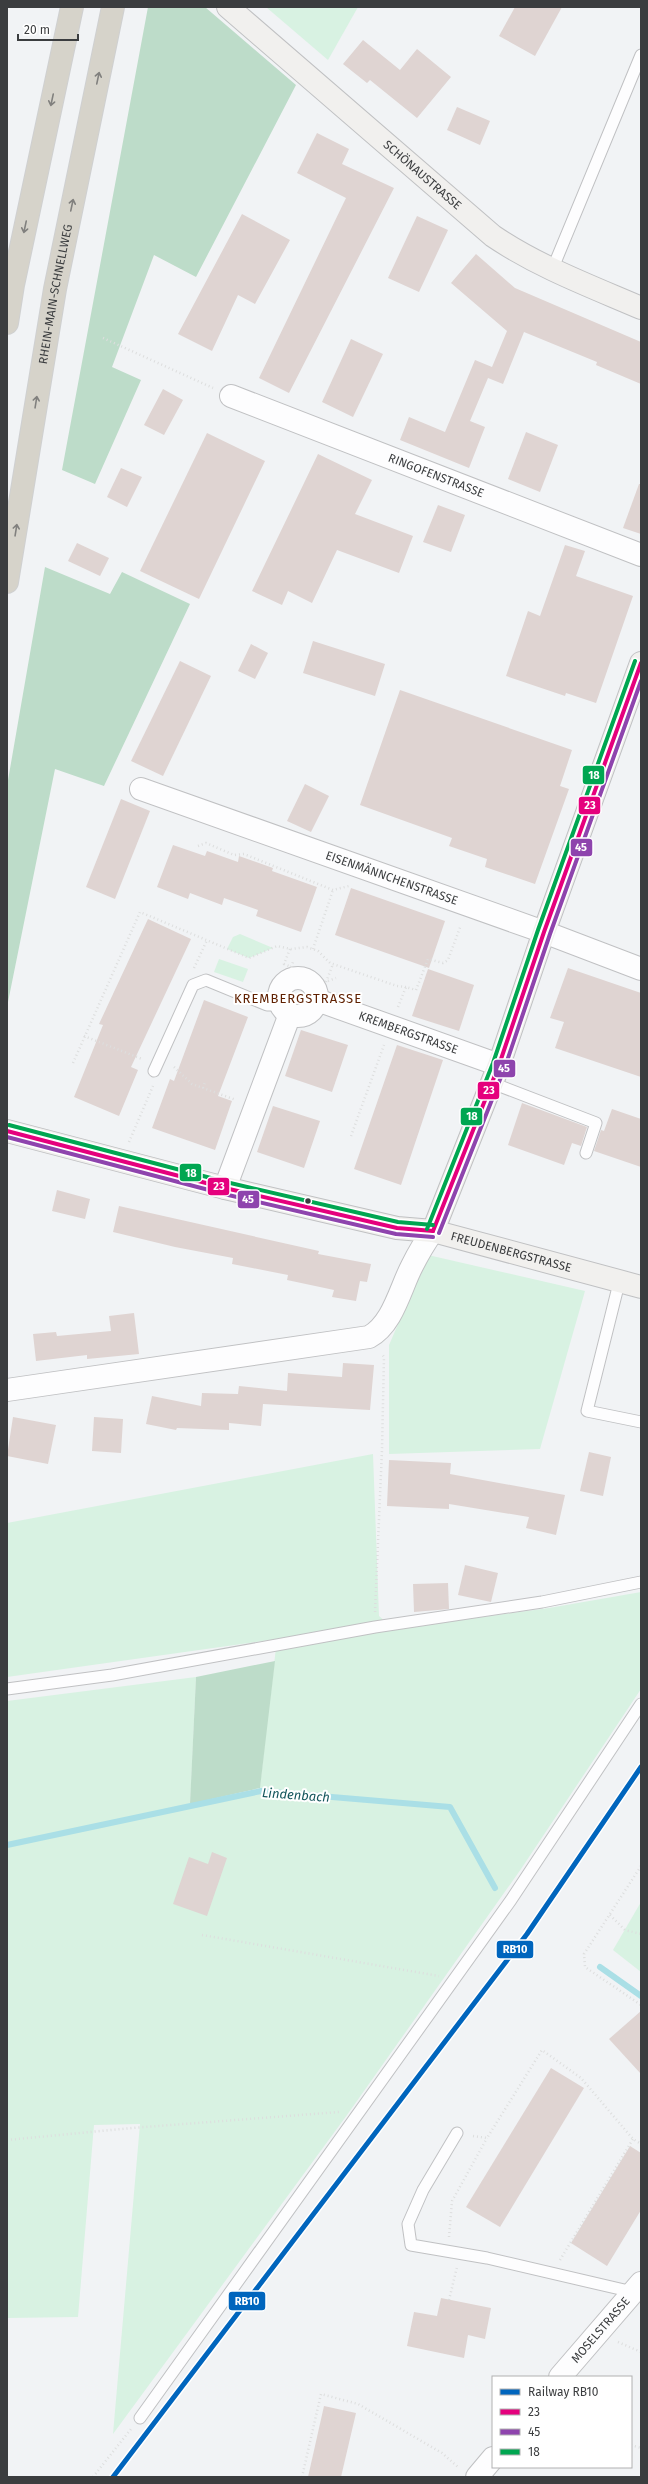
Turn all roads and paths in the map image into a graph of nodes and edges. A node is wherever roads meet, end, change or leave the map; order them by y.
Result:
1 (72, 7) edge
2 (113, 7) edge
3 (228, 7) edge
4 (641, 55) edge
5 (552, 270) junction
6 (641, 308) edge
7 (7, 323) edge
8 (102, 338) dead end
9 (231, 396) joint
10 (641, 555) edge
11 (7, 582) edge
12 (641, 663) edge
13 (141, 789) dead end
14 (198, 846) dead end
15 (355, 885) dead end
16 (333, 890) junction
17 (454, 920) dead end
18 (544, 932) junction
19 (290, 949) dead end
20 (313, 949) dead end
21 (333, 964) dead end
22 (292, 969) junction
23 (641, 969) edge
24 (322, 991) junction
25 (286, 1010) junction
26 (394, 1019) junction
27 (84, 1036) dead end
28 (176, 1062) dead end
29 (156, 1067) joint
30 (495, 1074) junction
31 (205, 1082) dead end
32 (203, 1088) junction
33 (255, 1106) junction
34 (7, 1131) edge
35 (351, 1136) dead end
36 (586, 1153) dead end
37 (225, 1188) junction
38 (433, 1231) junction
39 (619, 1283) junction
40 (641, 1287) edge
41 (369, 1337) junction
42 (7, 1390) edge
43 (641, 1422) edge
44 (641, 1582) edge
45 (375, 1627) junction
46 (7, 1689) edge
47 (641, 1704) edge
48 (641, 1866) edge
49 (610, 1915) junction
50 (641, 1934) edge
51 (202, 1935) dead end
52 (455, 1978) junction
53 (641, 2005) edge
54 (361, 2110) junction
55 (457, 2132) joint
56 (487, 2138) junction
57 (633, 2139) junction
58 (7, 2140) edge
59 (641, 2144) edge
60 (448, 2251) junction
61 (460, 2254) junction
62 (552, 2272) junction
63 (637, 2287) edge
64 (449, 2300) dead end
65 (561, 2376) edge
66 (140, 2418) joint
67 (492, 2459) edge
68 (471, 2475) edge
69 (93, 2477) edge
70 (302, 2477) edge

1 -> 7 highway
11 -> 2 highway, RHEIN-MAIN-SCHNELLWEG
3 - 5 street, SCHÖNAUSTRASSE
4 - 5 lane
5 - 6 street, SCHÖNAUSTRASSE
8 - 9 path
9 - 10 street, RINGOFENSTRASSE
12 - 18 street
13 - 18 street, EISENMÄNNCHENSTRASSE
14 - 16 path
15 - 16 path
16 - 20 path
17 - 26 path
18 - 23 street, EISENMÄNNCHENSTRASSE
18 - 30 street
19 - 22 path
21 - 24 path
22 - 24 street
22 - 25 street
24 - 25 street
24 - 26 street, KREMBERGSTRASSE
25 - 29 lane
25 - 33 street
26 - 30 street, KREMBERGSTRASSE
26 - 35 path
27 - 29 path
28 - 32 path
30 - 36 lane
30 - 38 street
31 - 32 path
32 - 33 path
33 - 37 street
34 - 37 street, FREUDENBERGSTRASSE
37 - 38 street, FREUDENBERGSTRASSE
38 - 39 street, FREUDENBERGSTRASSE
38 - 41 street
39 - 40 street, FREUDENBERGSTRASSE
39 - 43 lane
41 - 42 street
41 - 45 path
44 - 45 lane
45 - 46 lane
47 - 52 lane
48 - 49 path
49 - 50 path
49 - 53 path
51 - 52 path
52 - 54 lane
54 - 58 path
54 - 66 lane
55 - 56 path
55 - 60 lane
56 - 57 path
56 - 60 path
57 - 59 path
57 - 62 path
60 - 61 lane
61 - 62 lane
61 - 64 path
62 - 63 lane
63 - 65 street, MOSELSTRASSE
66 - 69 path
67 - 68 street
68 - 70 path

